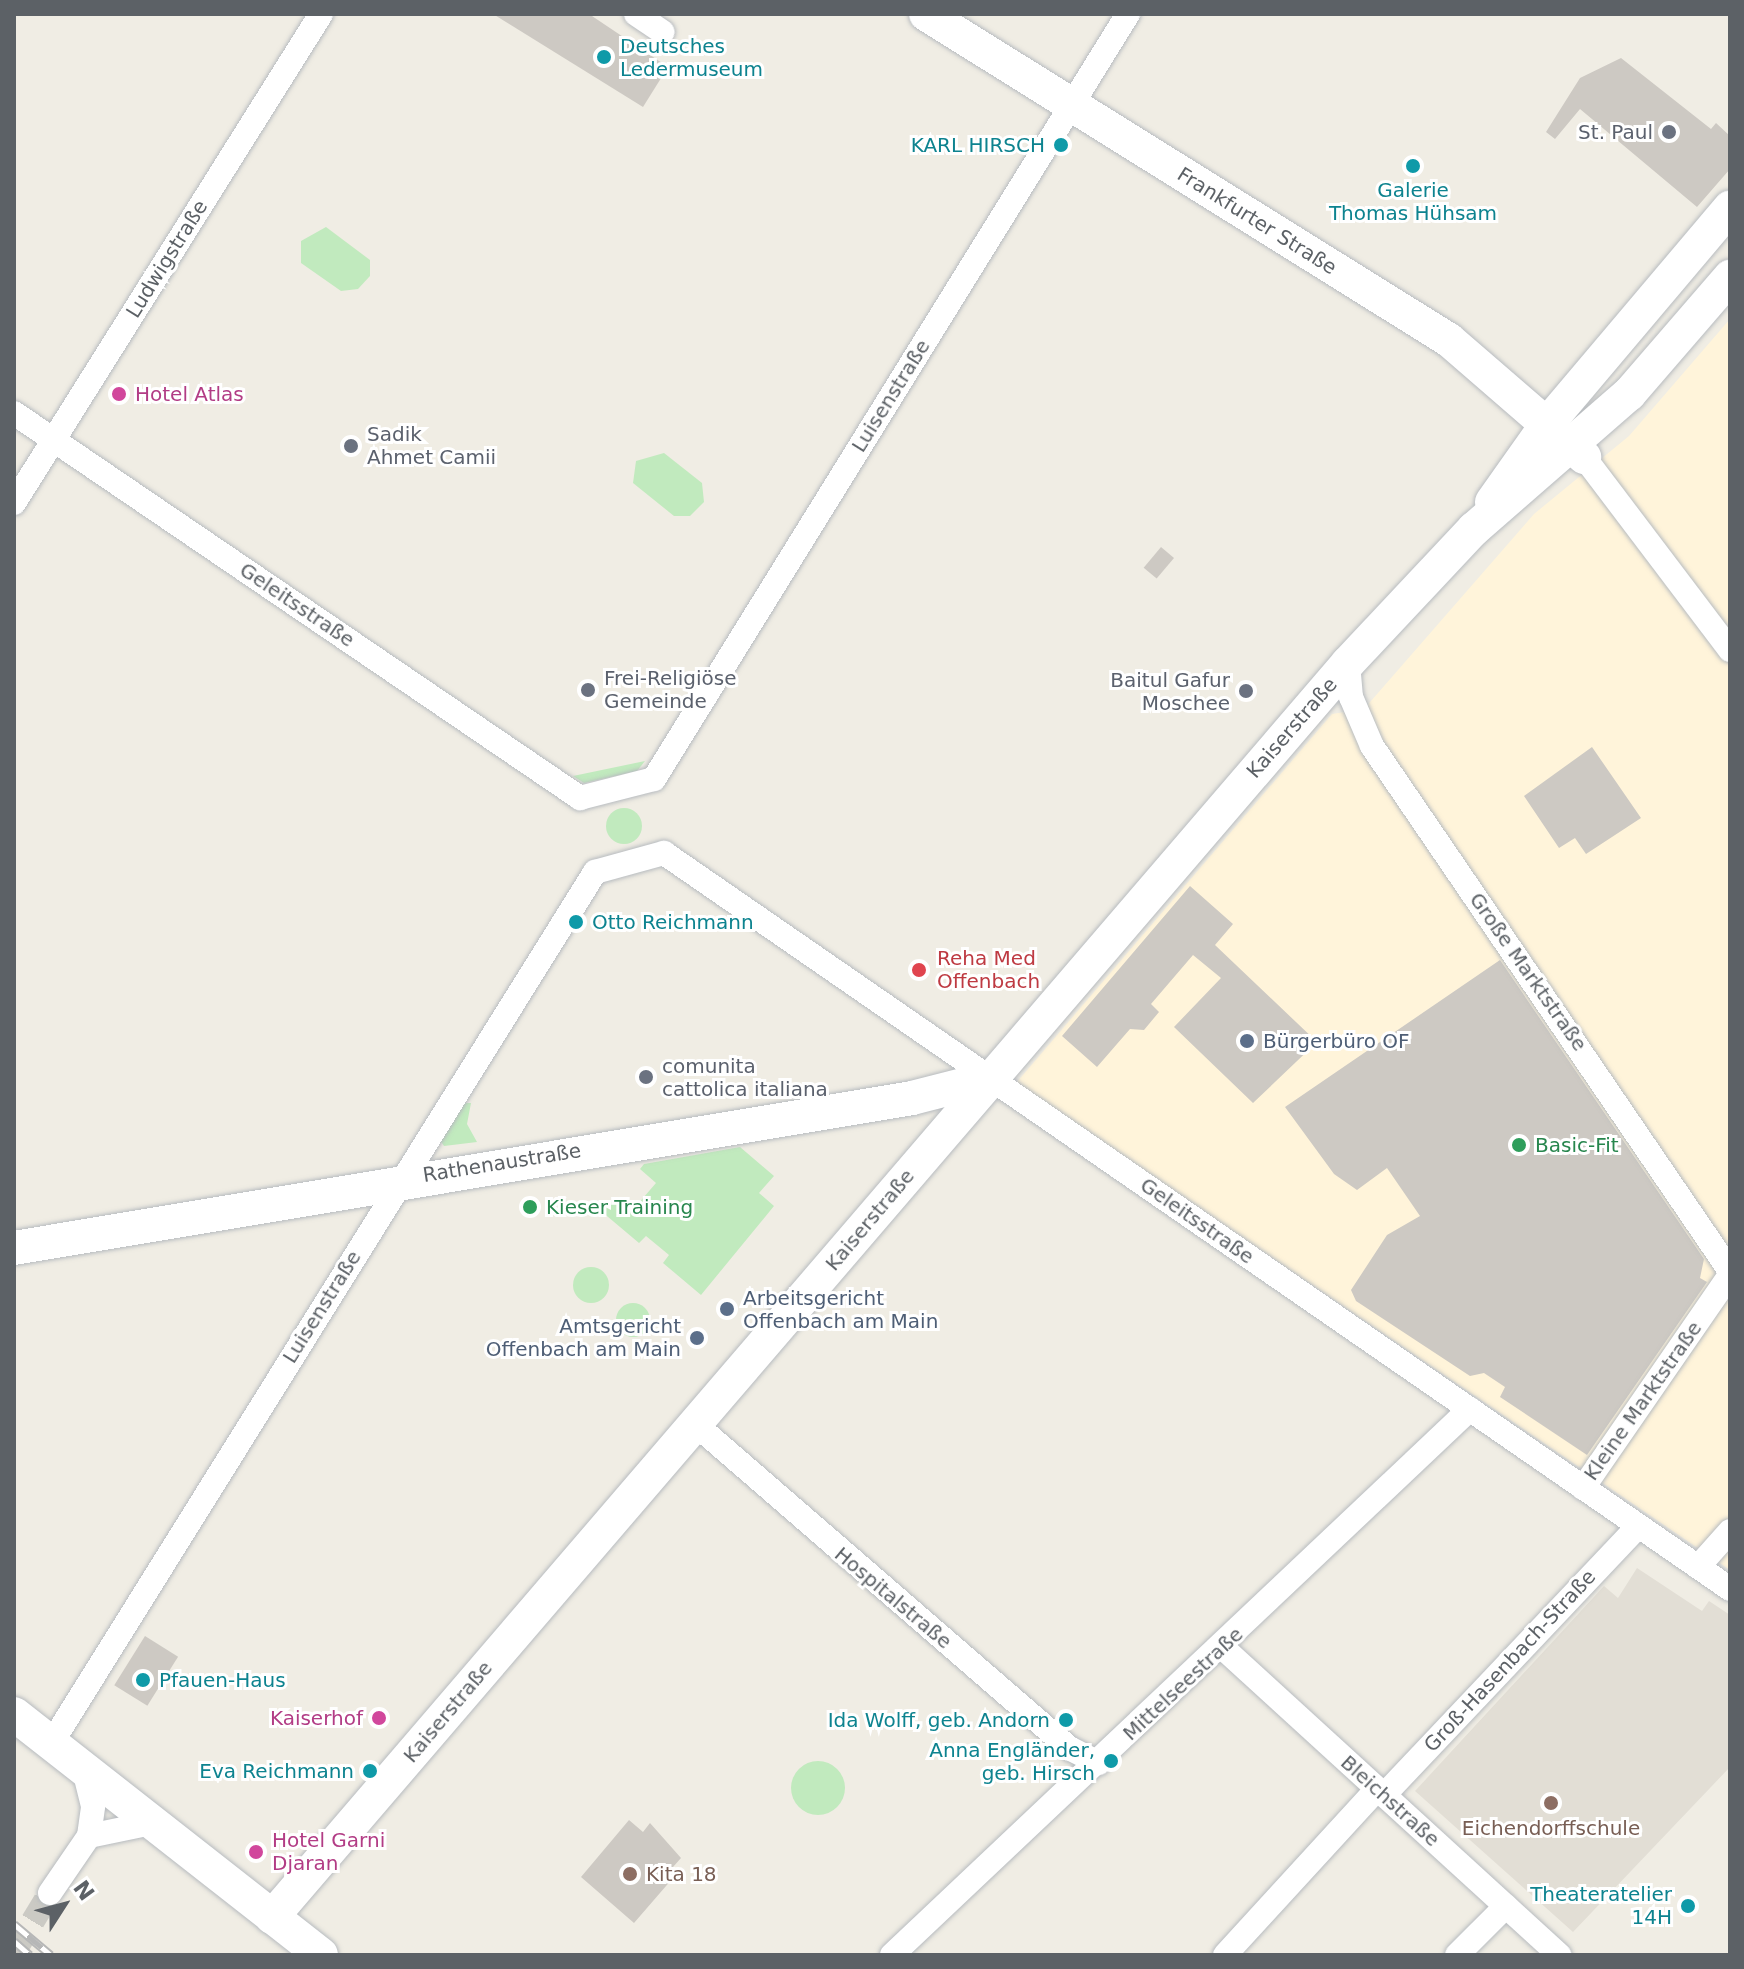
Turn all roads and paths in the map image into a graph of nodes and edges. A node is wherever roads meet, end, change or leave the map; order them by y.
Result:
1 (321, 14) edge
2 (636, 14) edge
3 (926, 14) edge
4 (1128, 14) edge
5 (663, 32) dead end
6 (1072, 105) junction
7 (1730, 208) edge
8 (1699, 245) junction
9 (1730, 275) edge
10 (14, 413) edge
11 (1548, 423) junction
12 (54, 440) junction
13 (1578, 452) junction
14 (14, 503) edge
15 (1474, 529) junction
16 (1730, 650) edge
17 (1348, 663) junction
18 (580, 798) joint
19 (595, 872) joint
20 (990, 1078) junction
21 (399, 1180) junction
22 (14, 1248) edge
23 (1730, 1273) edge
24 (1470, 1409) junction
25 (694, 1423) junction
26 (1574, 1481) junction
27 (1637, 1527) junction
28 (1730, 1531) edge
29 (1698, 1567) junction
30 (1730, 1589) edge
31 (1222, 1647) junction
32 (14, 1714) edge
33 (51, 1744) junction
34 (1099, 1763) junction
35 (84, 1769) junction
36 (1380, 1792) junction
37 (152, 1823) junction
38 (89, 1836) junction
39 (50, 1893) tunnel mouth
40 (1506, 1906) junction
41 (272, 1917) junction
42 (321, 1955) edge
43 (892, 1955) edge
44 (1225, 1955) edge
45 (1457, 1955) edge
46 (1559, 1955) edge

1 - 12 street, Ludwigstraße
2 - 5 street
3 - 6 main road, Frankfurter Straße
4 - 6 street, Luisenstraße
6 - 11 main road, Frankfurter Straße
6 - 18 street, Luisenstraße
7 - 8 main road, Kaiserstraße
8 - 9 main road
8 - 11 main road, Kaiserstraße
9 - 13 main road, Kaiserstraße
10 - 12 street, Geleitsstraße
11 - 13 main road, Frankfurter Straße
11 - 15 main road, Kaiserstraße
12 - 14 street, Ludwigstraße
12 - 18 street, Geleitsstraße
13 - 15 main road, Kaiserstraße
13 - 16 street, Frankfurter Straße
15 - 17 main road, Kaiserstraße
17 - 20 main road, Kaiserstraße
17 - 23 street, Große Marktstraße
19 - 20 street, Geleitsstraße
19 - 21 street, Luisenstraße
20 - 21 main road, Rathenaustraße
20 - 24 street, Geleitsstraße
20 - 25 main road, Kaiserstraße
21 - 22 main road, Rathenaustraße
21 - 33 street, Luisenstraße
23 - 26 street, Kleine Marktstraße
24 - 26 street, Geleitsstraße
24 - 31 street, Mittelseestraße
25 - 34 street, Hospitalstraße
25 - 41 main road, Kaiserstraße
26 - 27 street, Geleitsstraße
27 - 29 street, Geleitsstraße
27 - 36 street, Groß-Hasenbach-Straße
28 - 29 street
29 - 30 street, Geleitsstraße
31 - 34 street, Mittelseestraße
31 - 36 street, Bleichstraße
32 - 33 main road
33 - 35 main road
34 - 43 street, Mittelseestraße
35 - 37 main road
35 - 38 street
36 - 40 street, Bleichstraße
36 - 44 street, Groß-Hasenbach-Straße
37 - 38 street
37 - 41 main road
38 - 39 street
40 - 45 street
40 - 46 street, Bleichstraße
41 - 42 main road

